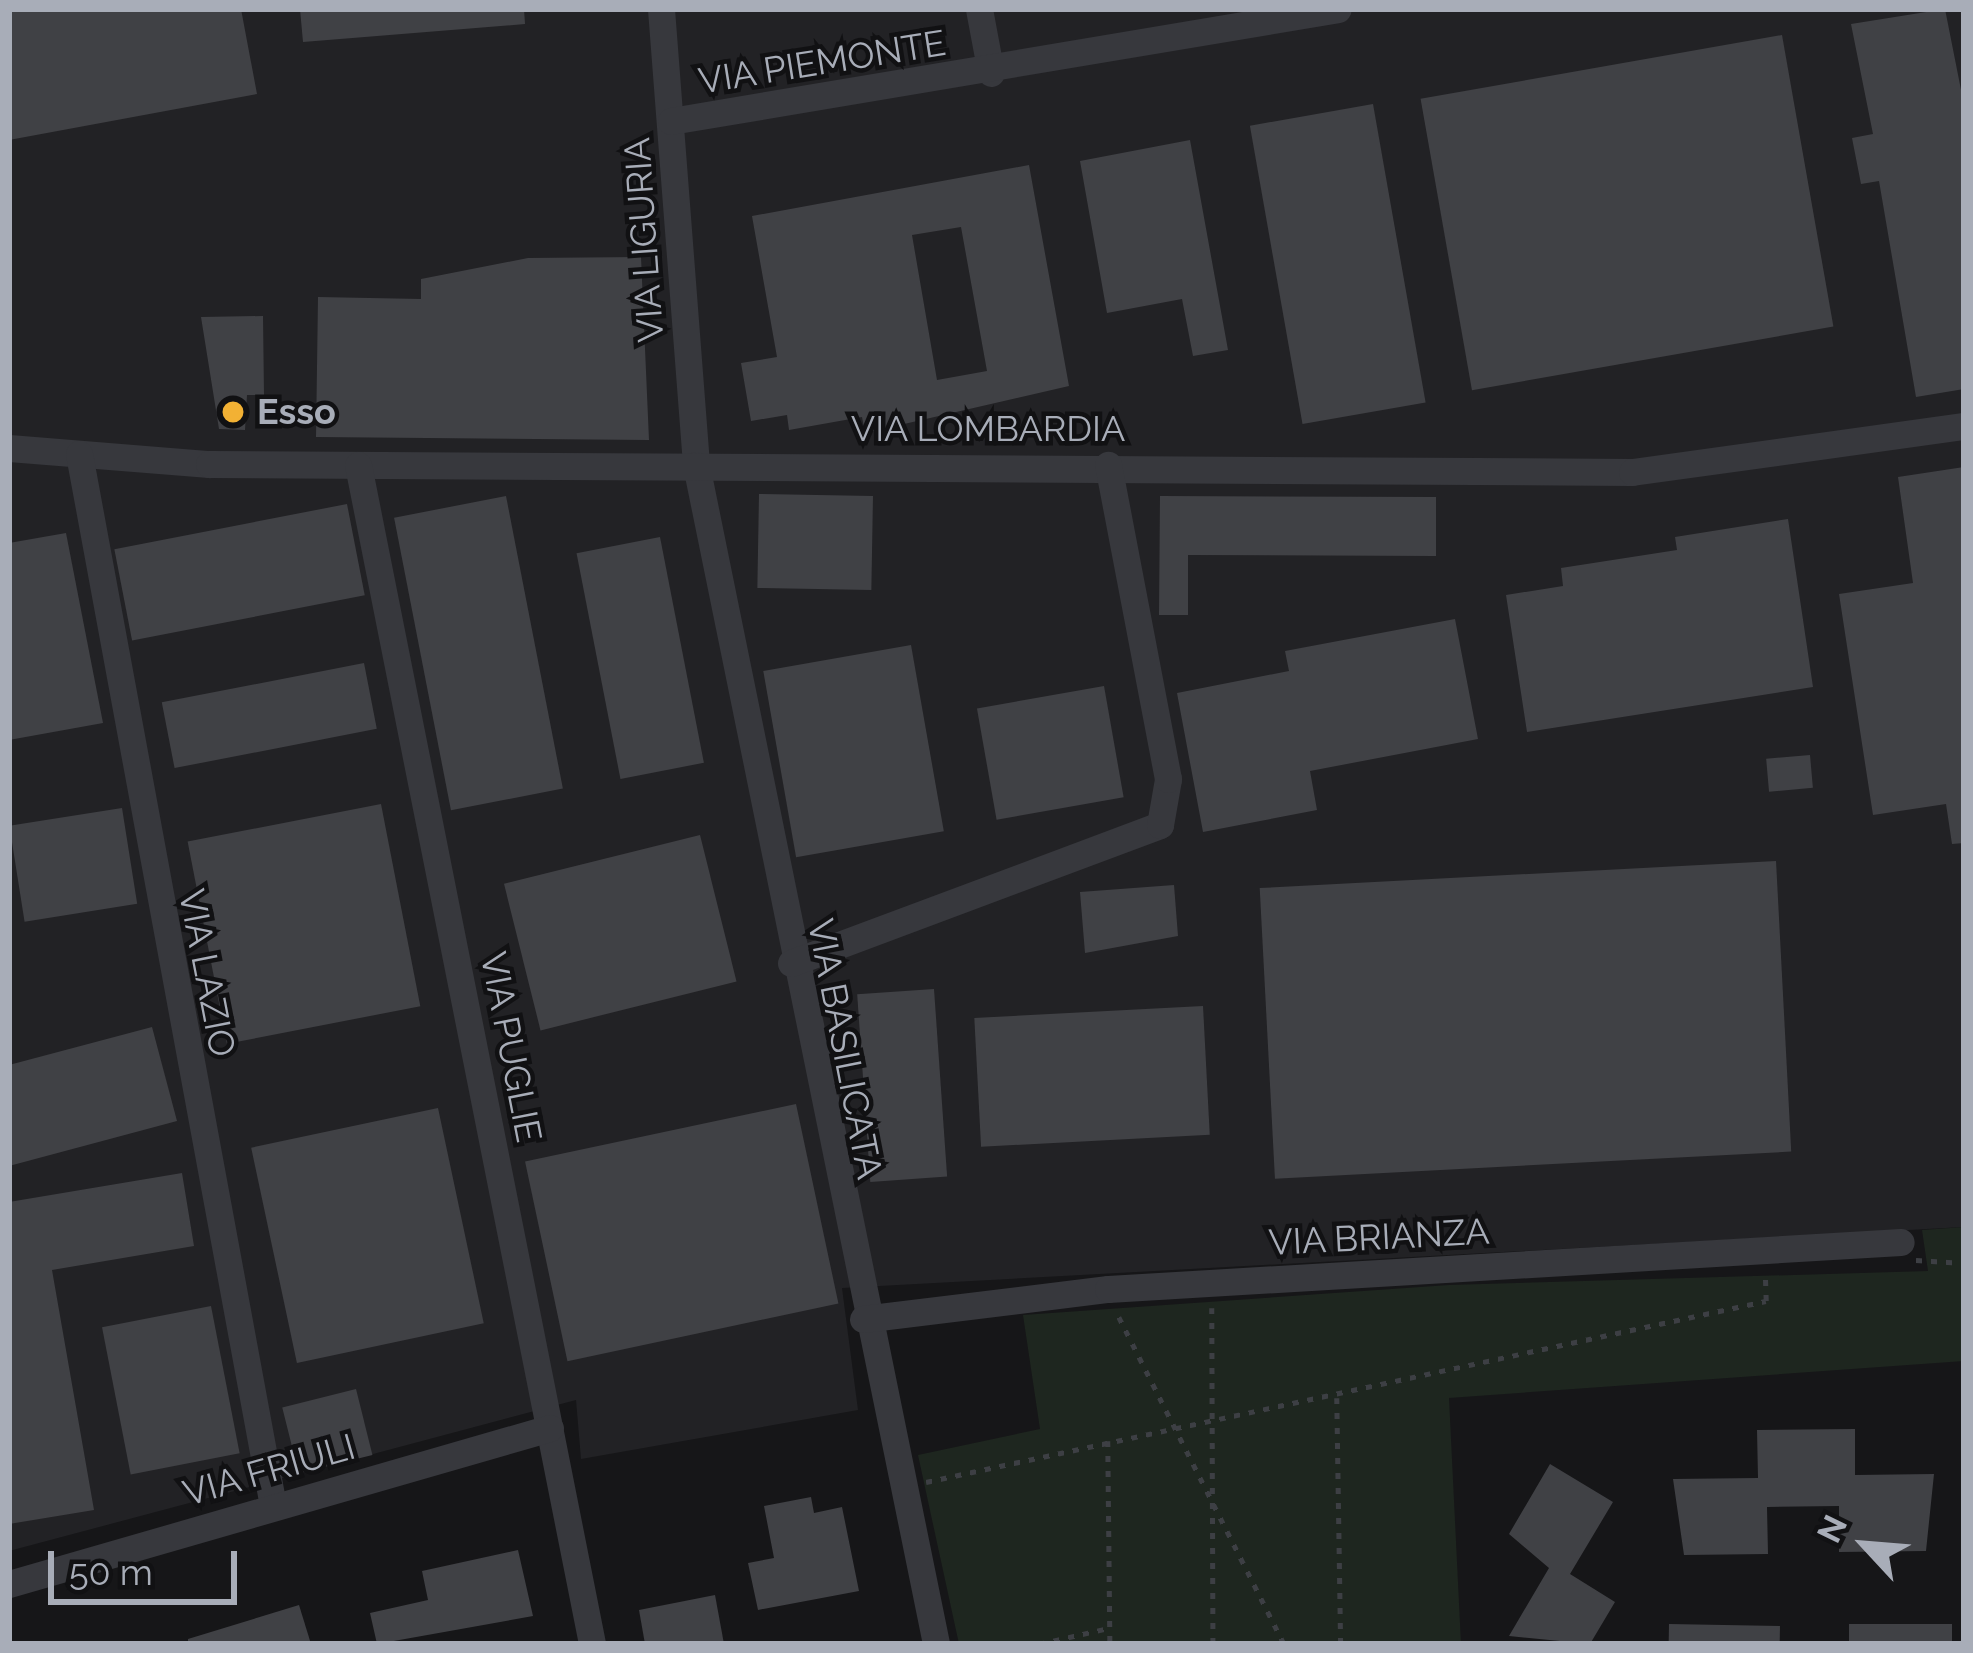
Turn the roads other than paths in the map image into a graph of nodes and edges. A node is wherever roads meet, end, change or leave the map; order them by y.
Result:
1 (662, 9) edge
2 (979, 9) edge
3 (1326, 10) edge
4 (991, 73) junction
5 (671, 121) junction
6 (1964, 426) edge
7 (9, 448) edge
8 (79, 454) junction
9 (358, 465) junction
10 (696, 465) junction
11 (1108, 465) junction
12 (791, 962) junction
13 (1901, 1242) road end
14 (862, 1319) junction
15 (550, 1428) junction
16 (273, 1506) junction
17 (9, 1584) edge
18 (592, 1644) edge
19 (936, 1644) edge

1 - 5 street, VIA LIGURIA
2 - 4 street
3 - 4 street, VIA PIEMONTE
4 - 5 street, VIA PIEMONTE
5 - 10 street, VIA LIGURIA
6 - 11 street, VIA LOMBARDIA
7 - 8 street, VIA LOMBARDIA
8 - 9 street, VIA LOMBARDIA
8 - 16 street, VIA LAZIO
9 - 10 street, VIA LOMBARDIA
9 - 15 street, VIA PUGLIE
10 - 11 street, VIA LOMBARDIA
10 - 12 street, VIA BASILICATA
11 - 12 street
12 - 14 street, VIA BASILICATA
13 - 14 street, VIA BRIANZA
14 - 19 street, VIA BASILICATA
15 - 16 street, VIA FRIULI
15 - 18 street, VIA PUGLIE
16 - 17 street, VIA FRIULI

